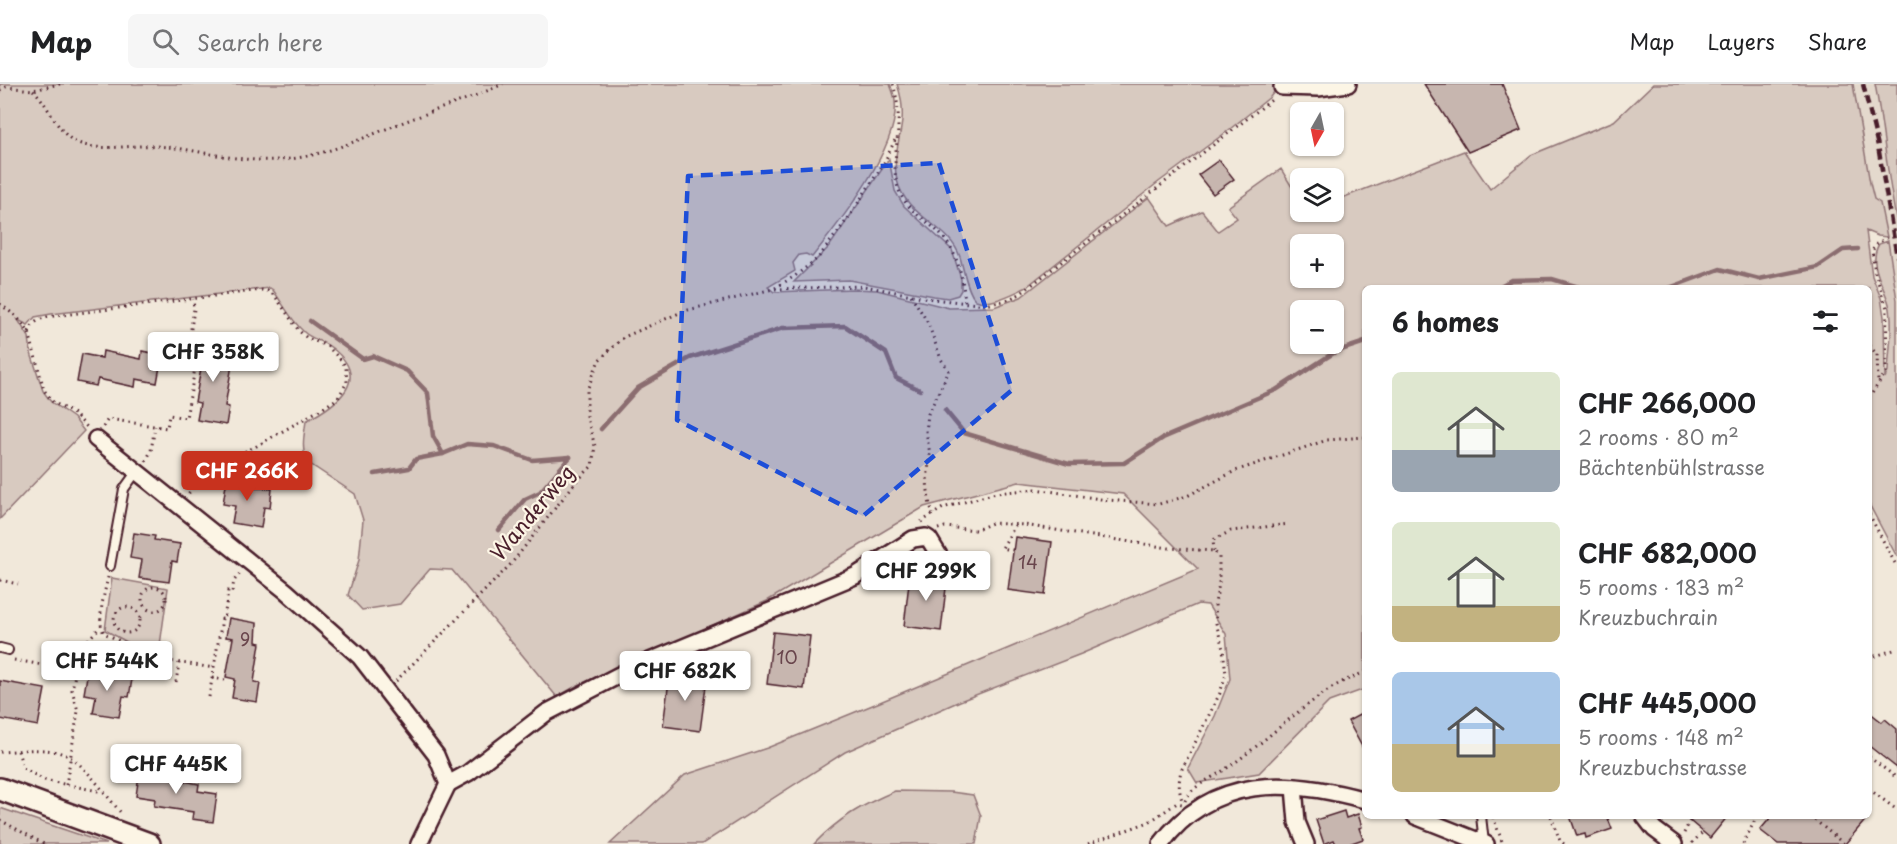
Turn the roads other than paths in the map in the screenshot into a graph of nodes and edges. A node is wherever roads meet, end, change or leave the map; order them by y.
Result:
1 (1348, 84) edge
2 (1282, 87) road end
3 (96, 439) road end
4 (137, 471) junction
5 (110, 566) road end
6 (946, 567) dead end
7 (448, 784) junction
8 (1294, 787) junction
9 (0, 789) edge
10 (1362, 799) edge
11 (1422, 819) edge
12 (1481, 819) edge
13 (1646, 819) edge
14 (1678, 840) edge
15 (149, 844) edge
16 (419, 844) edge
17 (1161, 844) edge
18 (1306, 844) edge
19 (1485, 844) edge

1 - 2 street
3 - 4 street
4 - 5 lane
4 - 7 street
6 - 7 street
7 - 16 street
8 - 10 street
8 - 17 street
8 - 18 street
9 - 15 street
11 - 19 street
12 - 19 lane
13 - 14 street

